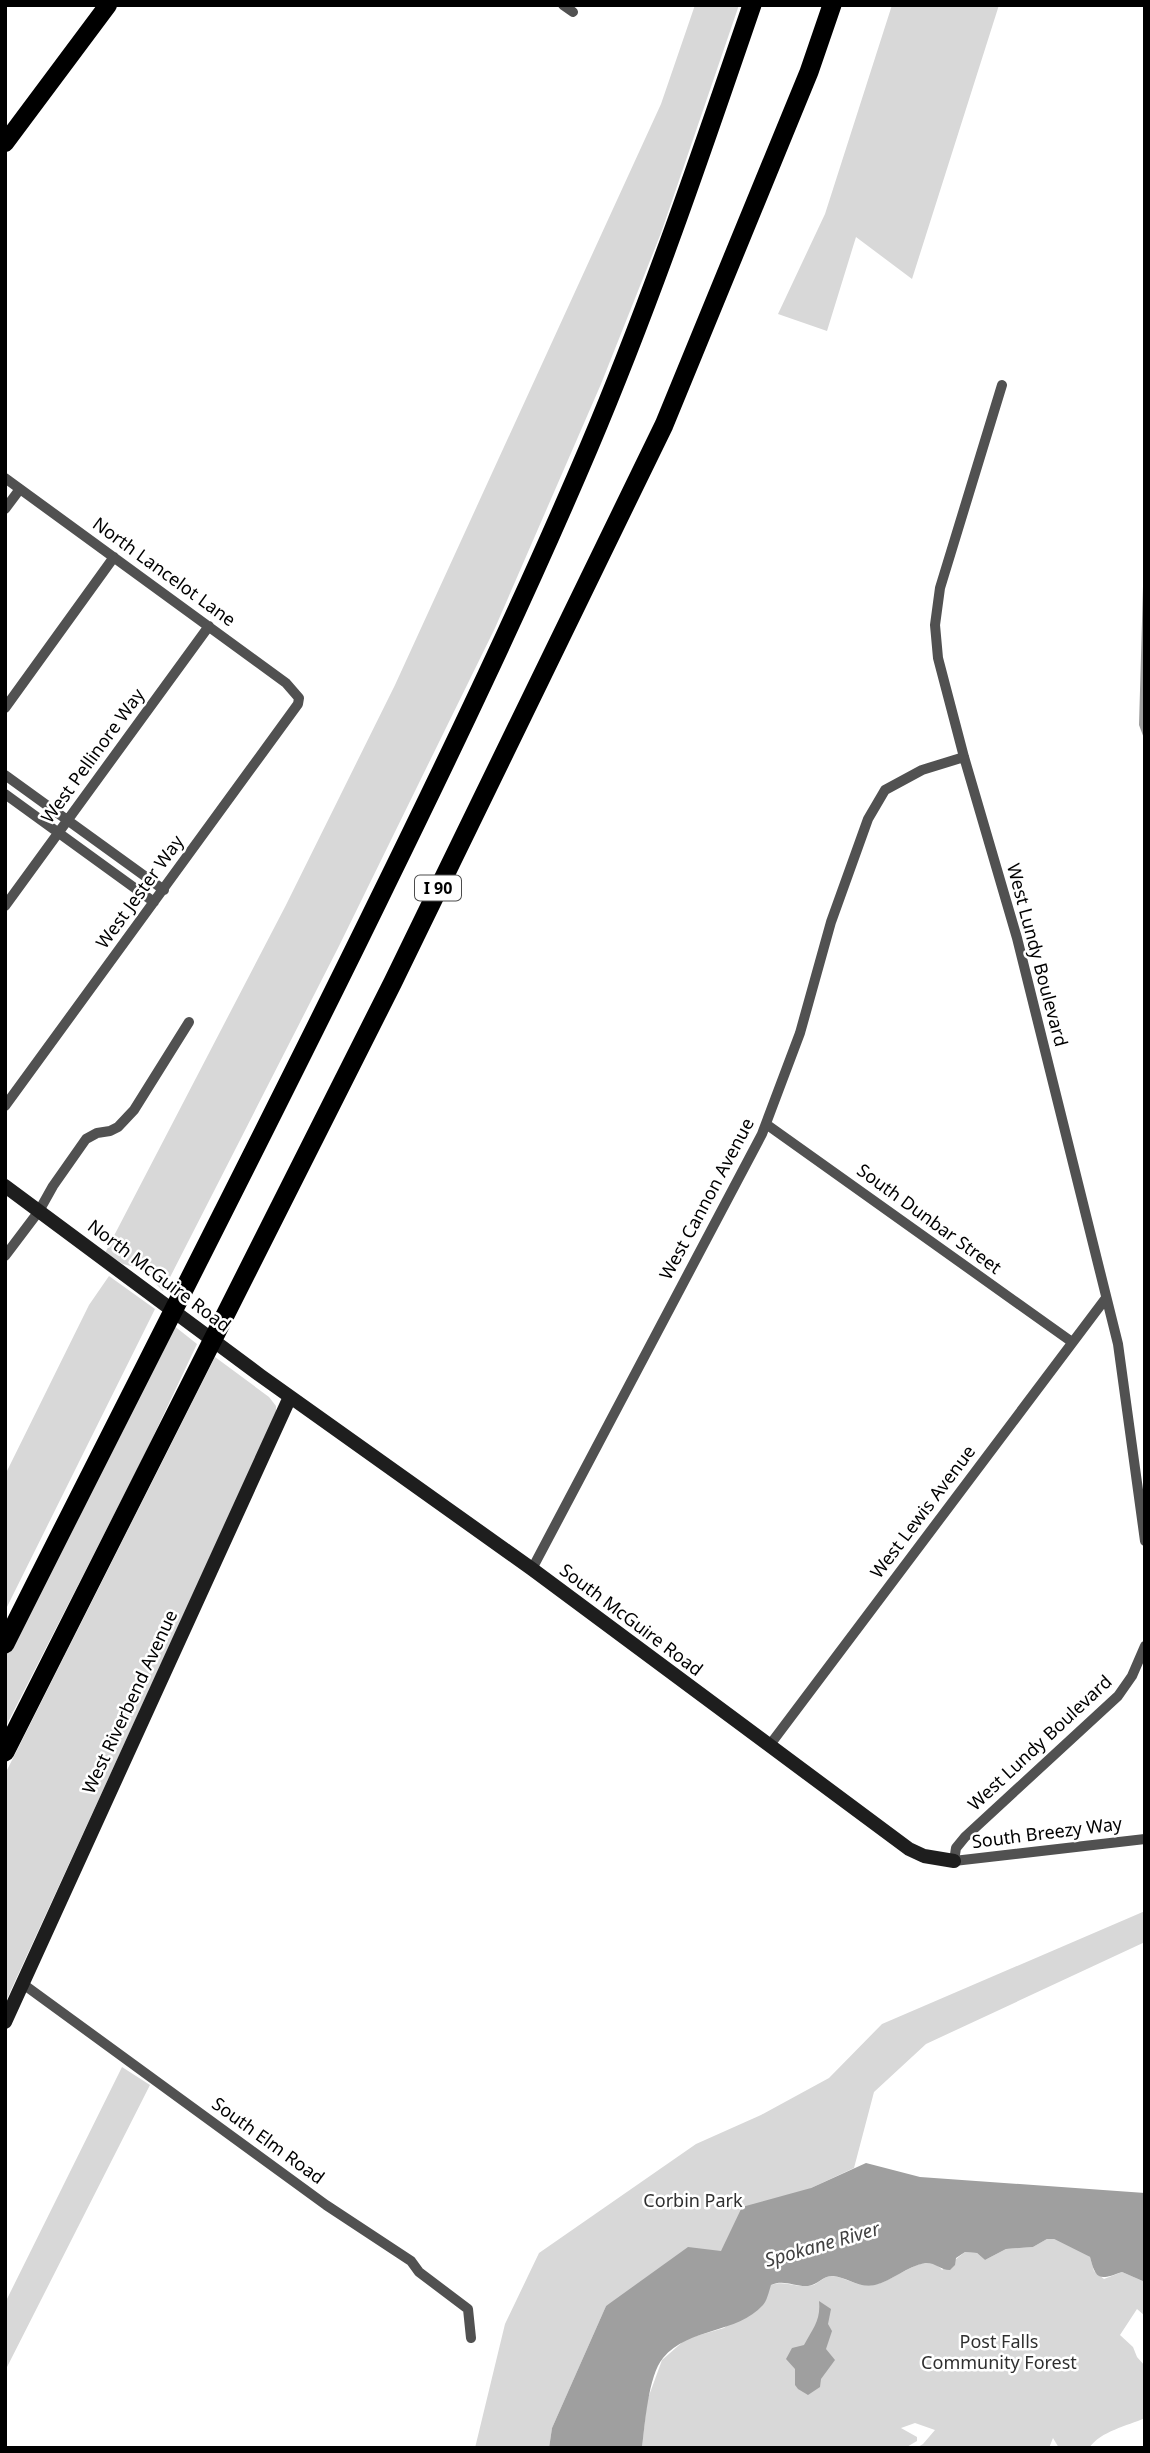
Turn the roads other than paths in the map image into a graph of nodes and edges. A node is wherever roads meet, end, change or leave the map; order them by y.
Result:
1 (108, 5) edge
2 (752, 5) edge
3 (832, 5) edge
4 (5, 143) edge
5 (1002, 385) dead end
6 (5, 478) edge
7 (20, 489) junction
8 (5, 509) edge
9 (114, 557) junction
10 (209, 626) junction
11 (299, 698) joint
12 (5, 708) edge
13 (964, 757) junction
14 (5, 775) edge
15 (5, 794) edge
16 (67, 821) junction
17 (59, 833) junction
18 (164, 890) junction
19 (154, 902) junction
20 (5, 906) edge
21 (189, 1022) dead end
22 (5, 1085) edge
23 (15, 1092) junction
24 (5, 1106) edge
25 (766, 1124) junction
26 (5, 1186) edge
27 (39, 1211) junction
28 (5, 1256) edge
29 (1105, 1298) junction
30 (1072, 1342) junction
31 (290, 1397) junction
32 (1145, 1541) edge
33 (532, 1569) junction
34 (5, 1644) edge
35 (1145, 1646) edge
36 (769, 1746) junction
37 (5, 1752) edge
38 (1145, 1839) edge
39 (954, 1861) junction
40 (23, 1984) junction
41 (5, 2022) edge
42 (471, 2338) dead end

1 - 4 main road
2 - 34 highway, I 90
3 - 37 highway, I 90
5 - 13 street, West Lundy Boulevard
6 - 7 street, North Lancelot Lane
7 - 8 street
7 - 9 street, North Lancelot Lane
9 - 10 street, North Lancelot Lane
9 - 12 street
10 - 11 street, North Lancelot Lane
10 - 16 street, West Pellinore Way
11 - 18 street, West Jester Way
13 - 25 street, West Cannon Avenue
13 - 29 street, West Lundy Boulevard
14 - 16 street
15 - 17 street
16 - 17 street, West Pellinore Way
16 - 18 street
17 - 19 street
17 - 20 street, West Pellinore Way
18 - 19 street, West Jester Way
19 - 23 street, West Jester Way
21 - 27 street
22 - 23 street
23 - 24 street, West Jester Way
25 - 30 street, South Dunbar Street
25 - 33 street, West Cannon Avenue
26 - 27 street, North McGuire Road
27 - 28 street
27 - 31 street, North McGuire Road
29 - 30 street, West Lewis Avenue
29 - 32 street, West Lundy Boulevard
30 - 36 street, West Lewis Avenue
31 - 33 street, South McGuire Road
31 - 40 street, West Riverbend Avenue
33 - 36 street, South McGuire Road
35 - 39 street, West Lundy Boulevard
36 - 39 street, South McGuire Road
38 - 39 street, South Breezy Way
40 - 41 street, West Riverbend Avenue
40 - 42 street, South Elm Road

